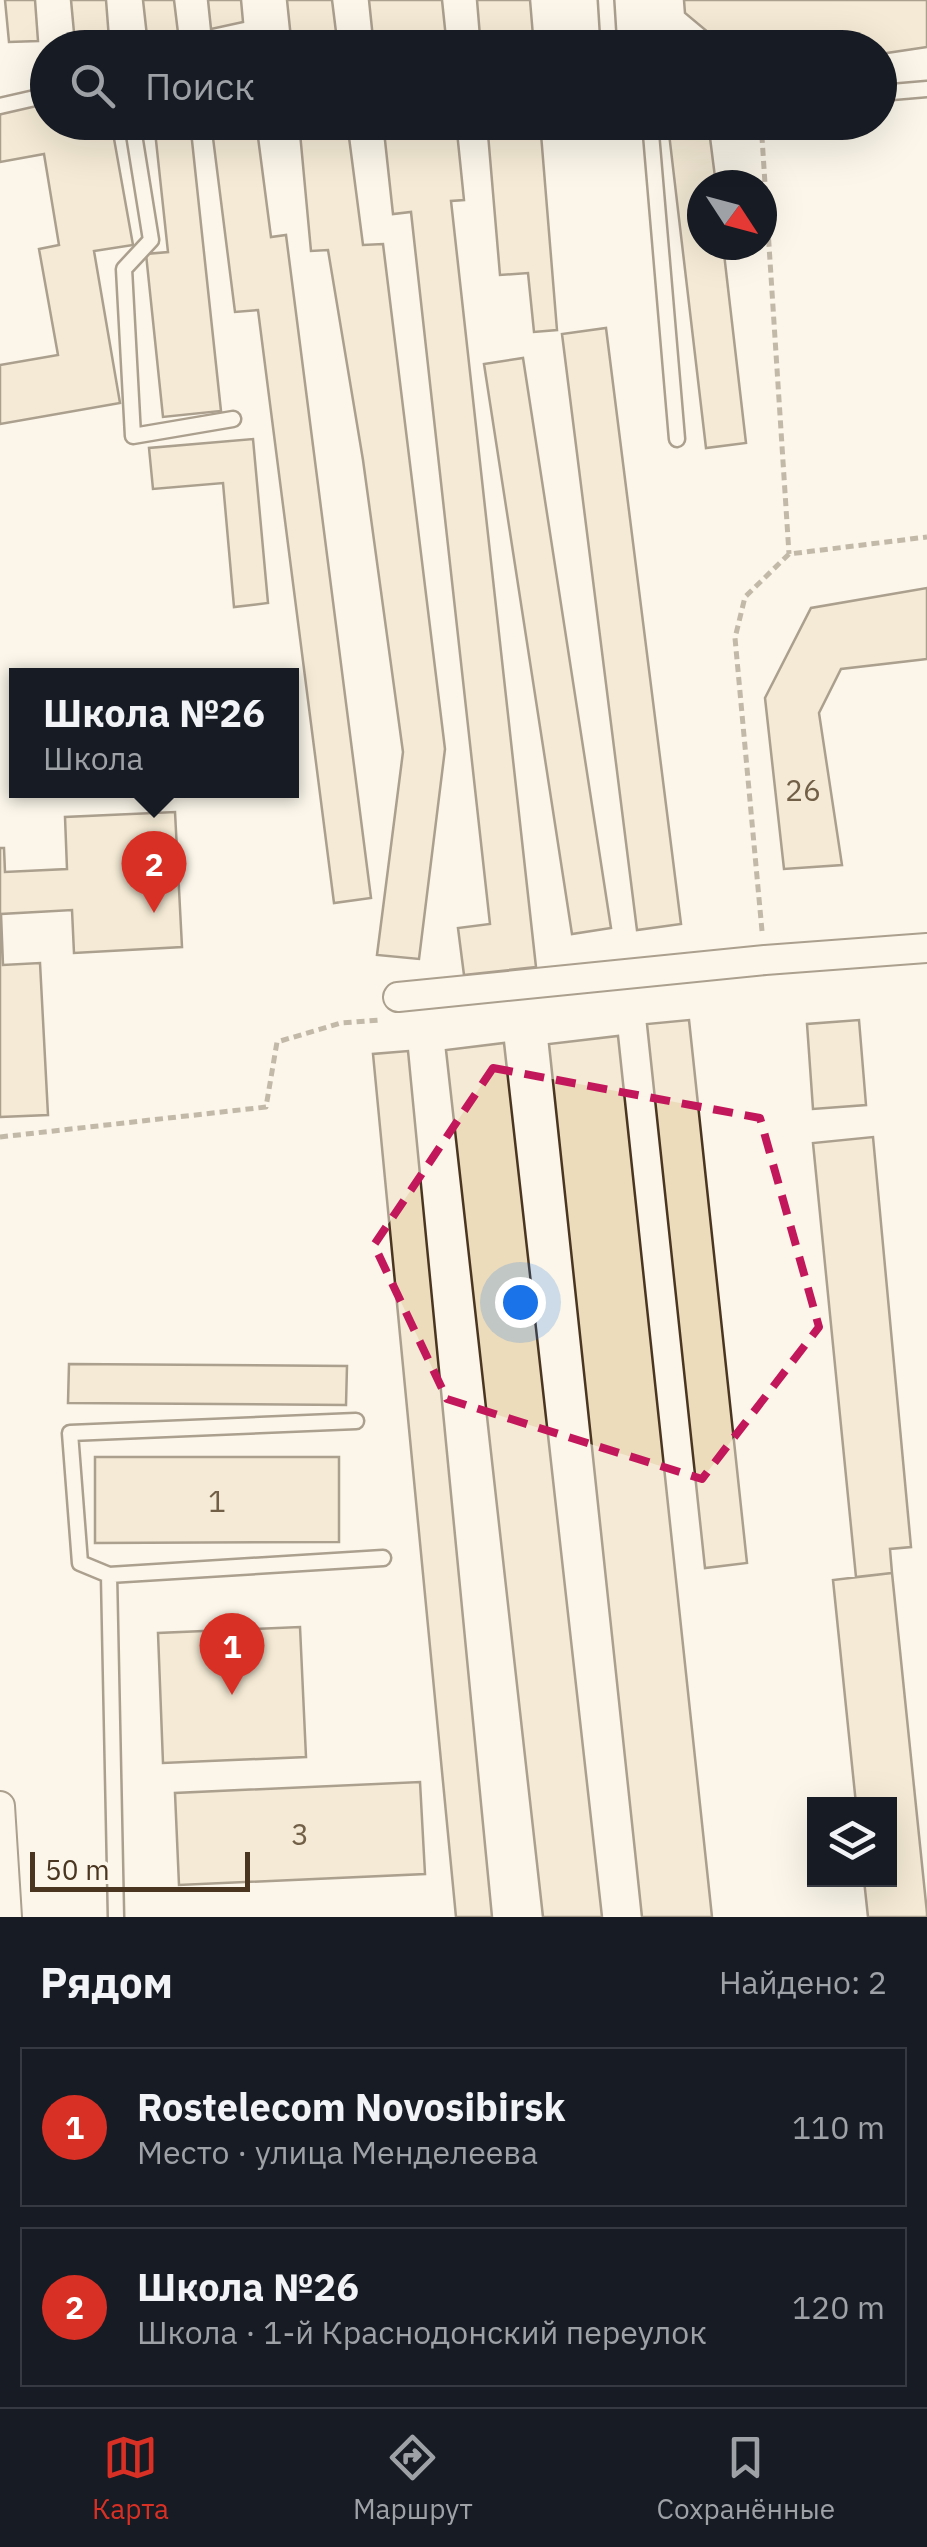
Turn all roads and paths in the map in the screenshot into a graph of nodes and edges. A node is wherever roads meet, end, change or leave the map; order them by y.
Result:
1 (606, 0) edge
2 (608, 30) edge
3 (927, 88) edge
4 (897, 91) edge
5 (30, 99) edge
6 (0, 106) edge
7 (135, 140) edge
8 (652, 140) edge
9 (762, 140) edge
10 (233, 419) dead end
11 (677, 439) dead end
12 (927, 537) edge
13 (789, 554) junction
14 (927, 948) edge
15 (765, 960) junction
16 (398, 997) dead end
17 (341, 1023) dead end
18 (0, 1137) edge
19 (356, 1421) dead end
20 (383, 1558) dead end
21 (108, 1575) junction
22 (0, 1806) edge
23 (7, 1917) edge
24 (116, 1917) edge

1 - 2 lane
3 - 4 lane
5 - 6 lane
7 - 10 lane
8 - 11 lane
9 - 13 path
12 - 13 path
13 - 15 path
14 - 15 street
15 - 16 street
17 - 18 path
19 - 21 lane
20 - 21 lane
21 - 24 lane
22 - 23 street

